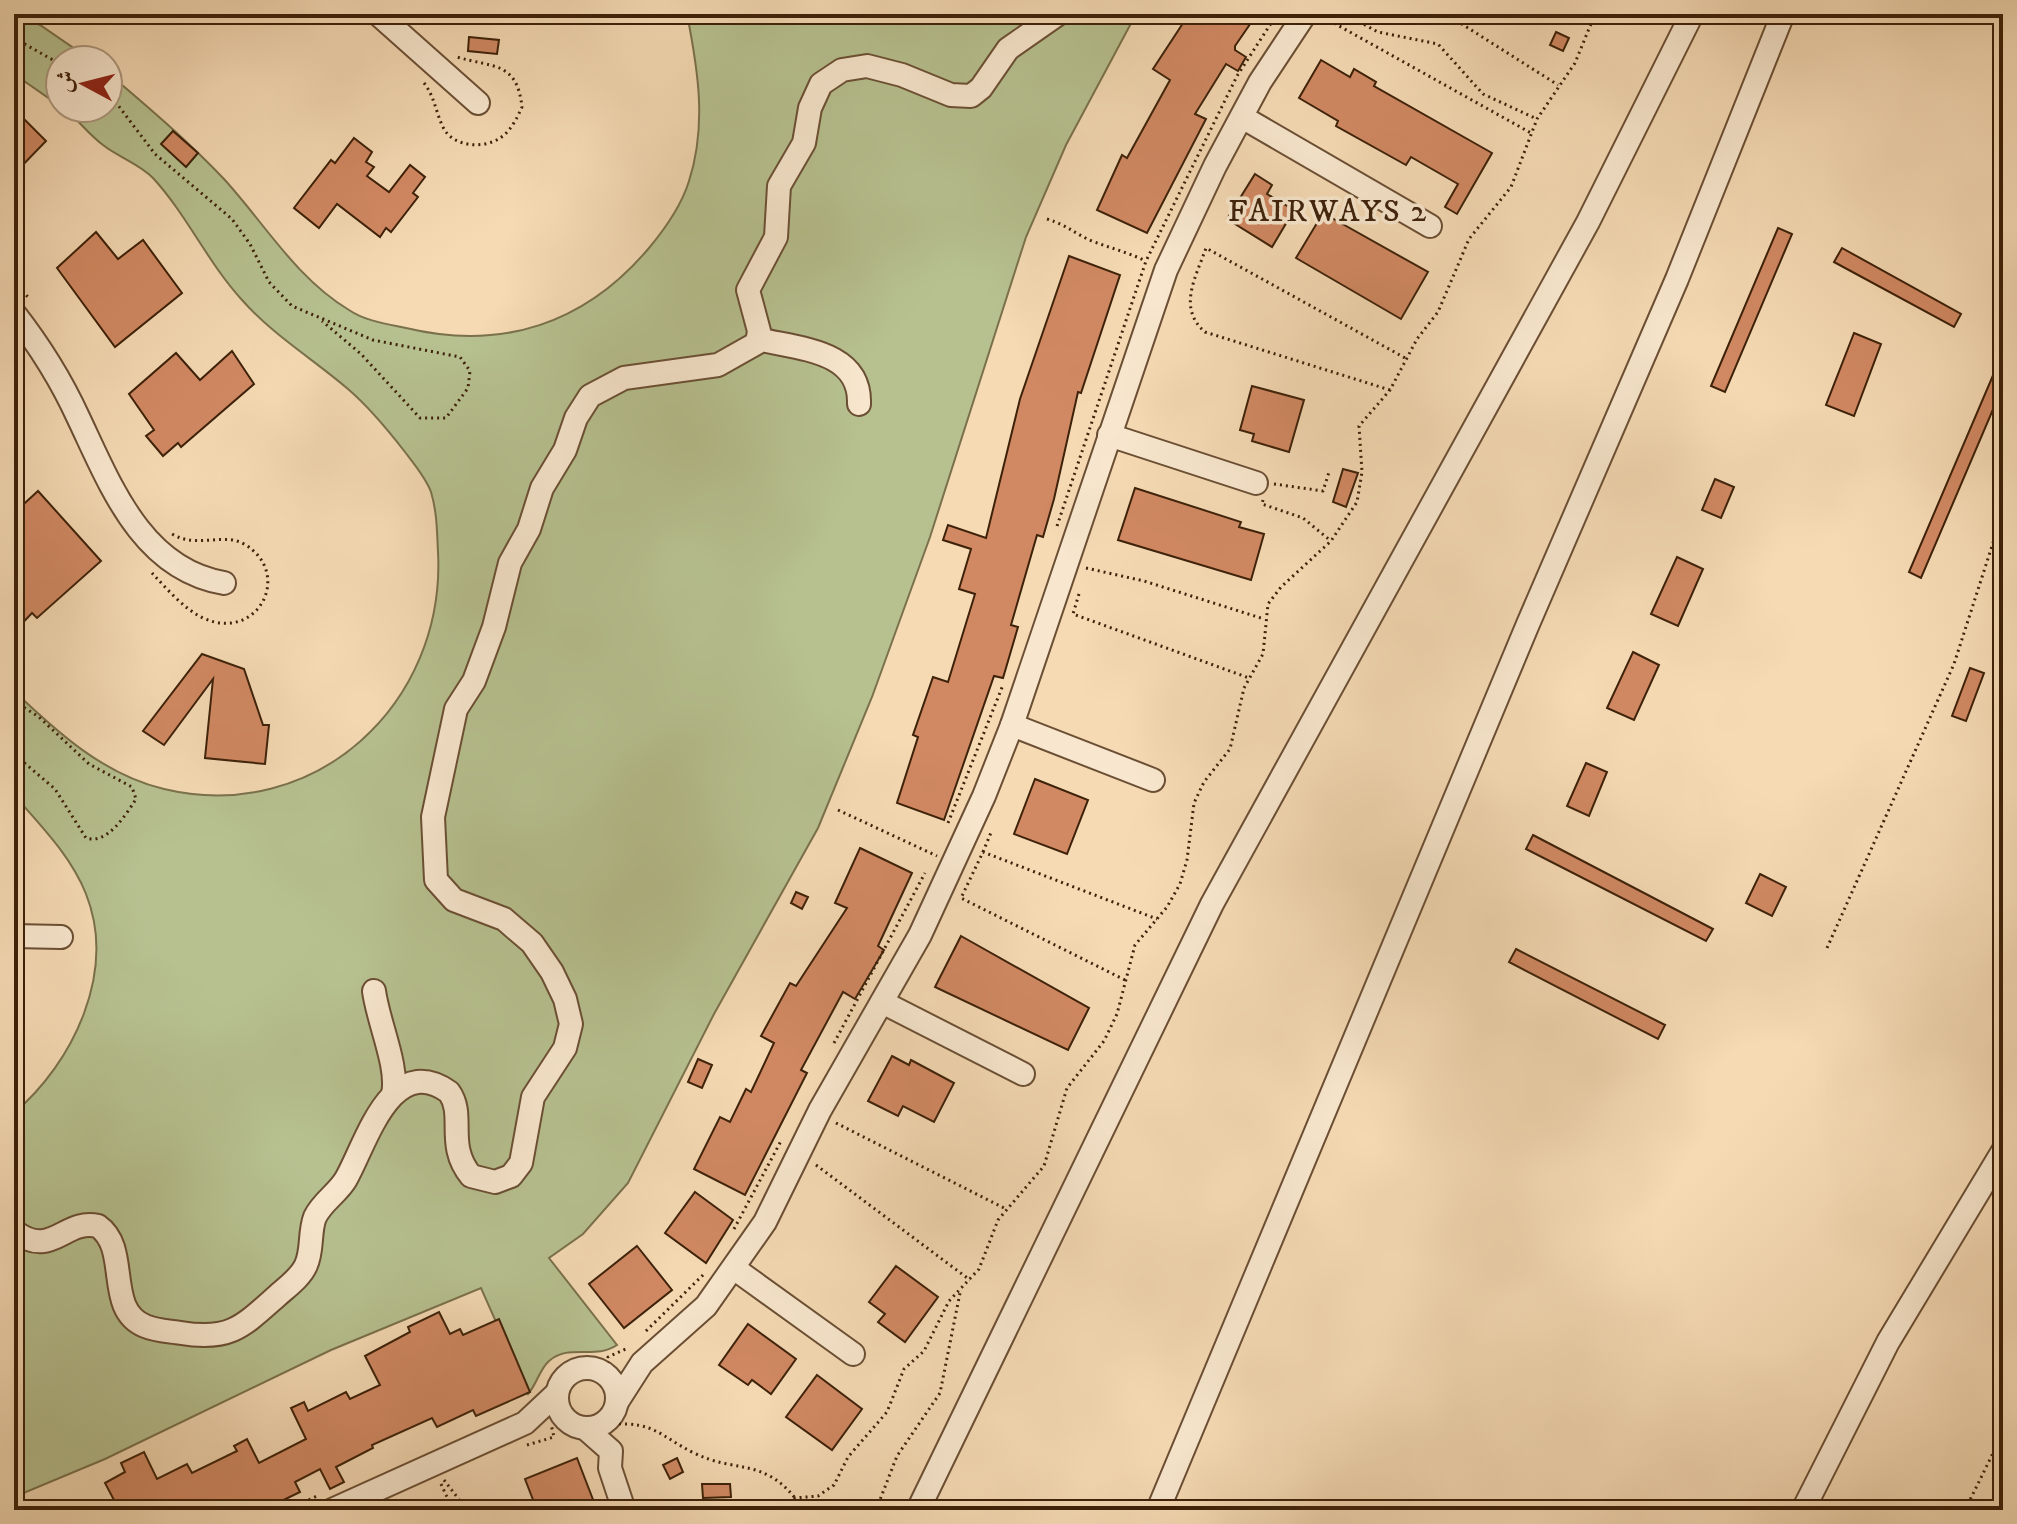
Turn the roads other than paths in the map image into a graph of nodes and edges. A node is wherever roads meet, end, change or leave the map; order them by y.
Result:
1 (378, 14) edge
2 (1058, 14) edge
3 (1305, 14) edge
4 (1692, 14) edge
5 (1783, 14) edge
6 (478, 103) dead end
7 (1242, 117) junction
8 (1430, 226) dead end
9 (14, 313) edge
10 (758, 339) junction
11 (859, 404) dead end
12 (1109, 435) junction
13 (1263, 486) road end
14 (224, 583) dead end
15 (1012, 725) junction
16 (1153, 780) dead end
17 (14, 936) edge
18 (61, 937) dead end
19 (374, 991) dead end
20 (882, 1002) junction
21 (393, 1065) junction
22 (1023, 1074) dead end
23 (415, 1082) junction
24 (393, 1094) junction
25 (2003, 1151) edge
26 (14, 1231) edge
27 (735, 1269) junction
28 (853, 1354) dead end
29 (642, 1363) junction
30 (602, 1370) junction
31 (557, 1393) junction
32 (615, 1412) junction
33 (525, 1423) junction
34 (578, 1426) junction
35 (610, 1468) junction
36 (332, 1510) edge
37 (624, 1510) edge
38 (918, 1510) edge
39 (1158, 1510) edge
40 (1803, 1510) edge

1 - 6 street
2 - 10 street
3 - 7 street
4 - 38 street
5 - 39 street
7 - 8 street
7 - 12 street
9 - 14 street
10 - 11 street
10 - 23 street
12 - 13 street
12 - 15 street
15 - 16 street
15 - 20 street
17 - 18 street
19 - 21 street
20 - 22 street
20 - 27 street
21 - 23 street
21 - 24 street
23 - 24 street
24 - 26 street
25 - 40 street
27 - 28 street
27 - 29 street
29 - 30 street
29 - 32 street
30 - 31 street
30 - 32 street
31 - 33 street
31 - 34 street
32 - 34 street
32 - 35 street
33 - 34 street
33 - 36 street
34 - 35 street
35 - 37 street

